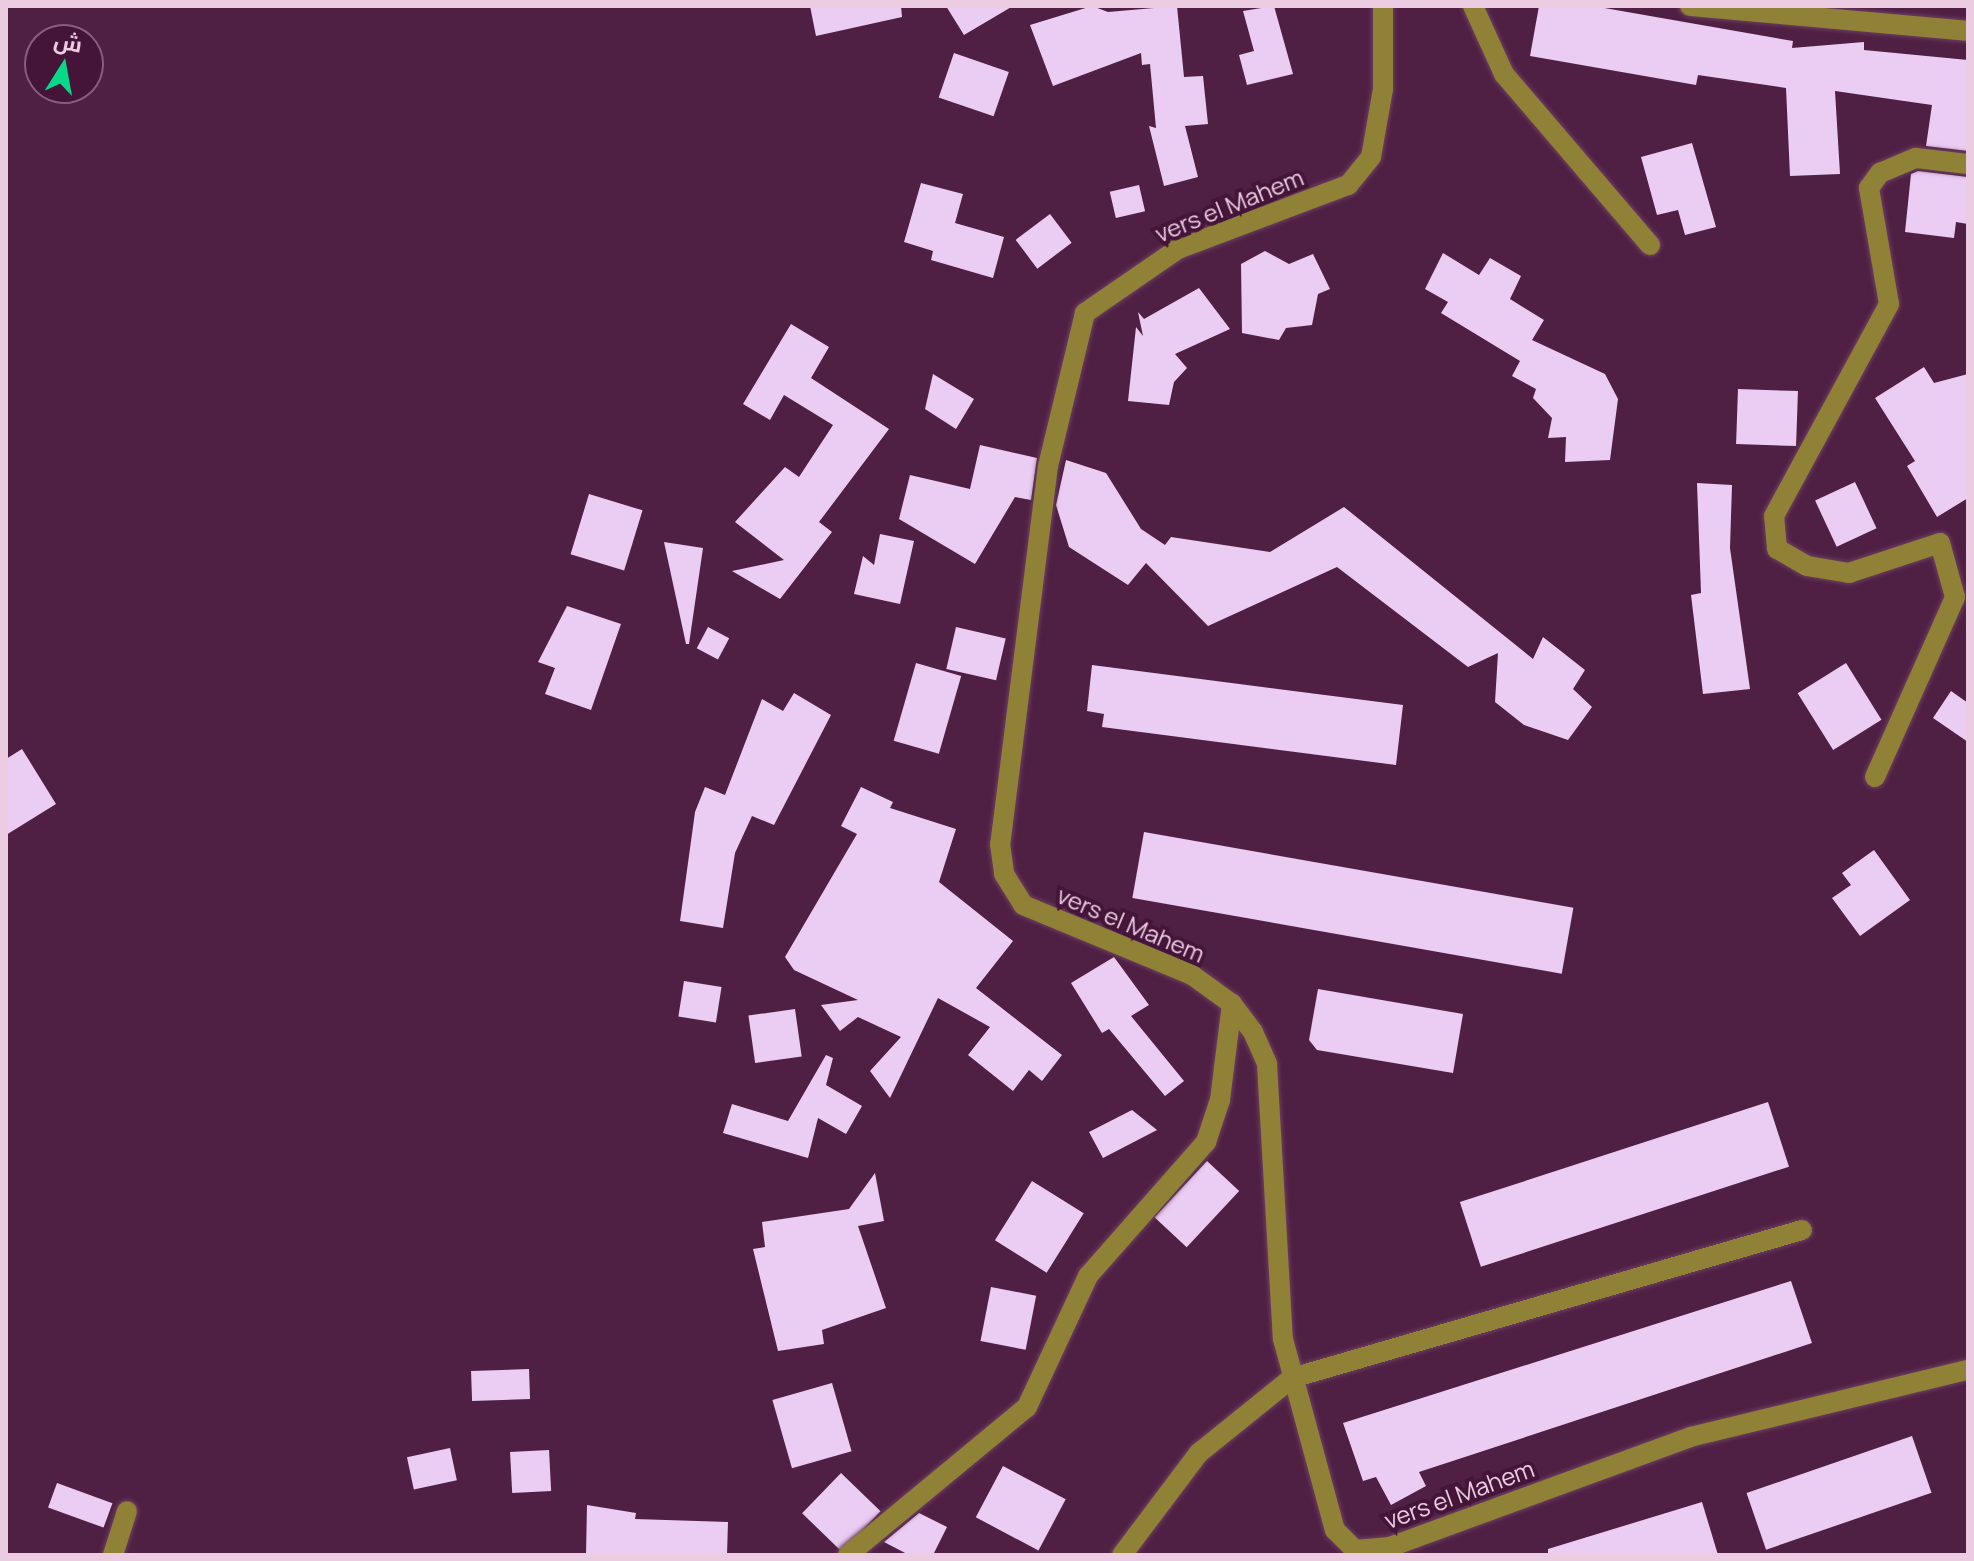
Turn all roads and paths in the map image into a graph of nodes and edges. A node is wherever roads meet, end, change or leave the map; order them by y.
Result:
1 (1383, 6) edge
2 (1473, 6) edge
3 (1690, 6) edge
4 (1968, 31) edge
5 (1968, 164) edge
6 (1650, 245) dead end
7 (1875, 777) dead end
8 (1232, 1004) junction
9 (1802, 1230) dead end
10 (1968, 1370) edge
11 (1292, 1378) junction
12 (127, 1511) dead end
13 (1355, 1553) edge
14 (113, 1555) edge
15 (848, 1555) edge
16 (1122, 1555) edge

1 - 8 street, vers el Mahem
2 - 6 street
3 - 4 street
5 - 7 street
8 - 11 street, vers el Mahem
8 - 15 street
9 - 11 street
10 - 13 street, vers el Mahem
11 - 13 street, vers el Mahem
11 - 16 street
12 - 14 street

